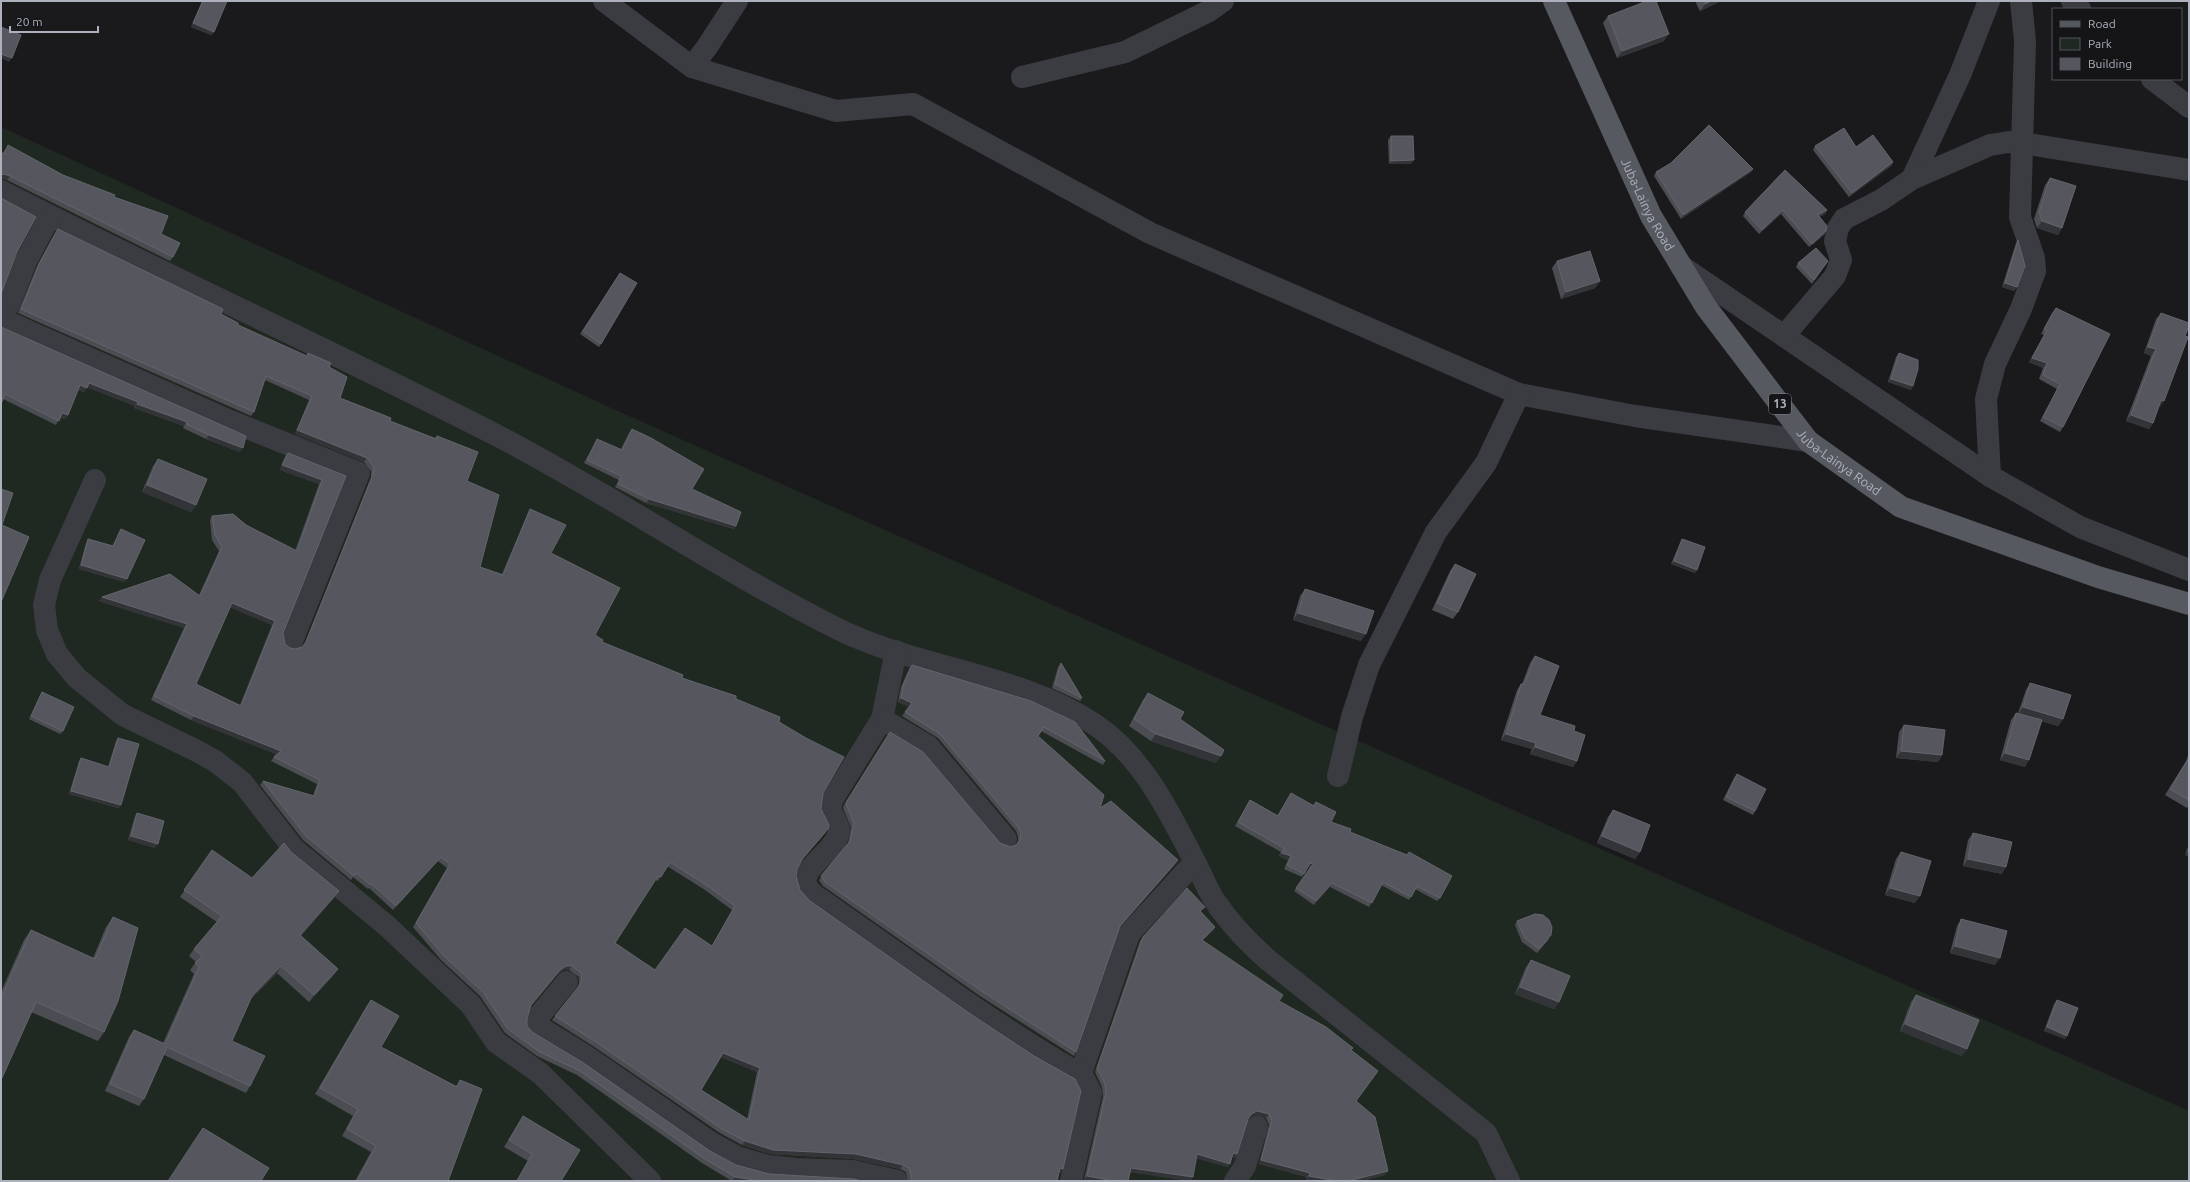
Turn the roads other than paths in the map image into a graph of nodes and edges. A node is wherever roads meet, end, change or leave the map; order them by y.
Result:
1 (604, 1) edge
2 (737, 1) edge
3 (1223, 1) edge
4 (1554, 1) edge
5 (1989, 1) edge
6 (2021, 1) edge
7 (692, 66) junction
8 (1022, 77) dead end
9 (2153, 80) edge
10 (2189, 106) edge
11 (2022, 143) junction
12 (2189, 170) edge
13 (1912, 179) junction
14 (1, 191) edge
15 (50, 216) junction
16 (1681, 266) junction
17 (1, 313) edge
18 (1, 319) edge
19 (1784, 336) junction
20 (1519, 394) junction
21 (1808, 442) junction
22 (1990, 476) junction
23 (95, 480) dead end
24 (2189, 570) edge
25 (2189, 604) edge
26 (292, 641) dead end
27 (896, 652) junction
28 (882, 719) junction
29 (1338, 776) dead end
30 (1006, 839) dead end
31 (1195, 862) junction
32 (567, 982) dead end
33 (1081, 1073) junction
34 (1257, 1127) dead end
35 (650, 1181) edge
36 (897, 1181) edge
37 (1071, 1181) edge
38 (1235, 1181) edge
39 (1509, 1181) edge

1 - 7 street
2 - 7 street
3 - 8 street
4 - 16 main road, Juba-Lainya Road / 13
5 - 13 street
6 - 11 street
7 - 20 street
9 - 10 street
11 - 12 street
11 - 13 street
11 - 22 street
13 - 19 street
14 - 15 street
15 - 17 street
15 - 27 street
16 - 19 street
16 - 21 main road, Juba-Lainya Road / 13
18 - 26 street
19 - 22 street
20 - 21 street
20 - 29 street
21 - 25 main road, Juba-Lainya Road / 13
22 - 24 street
23 - 35 street
27 - 28 street
27 - 31 street
28 - 30 street
28 - 33 street
31 - 33 street
31 - 39 street
32 - 36 street
33 - 37 street
34 - 38 street

